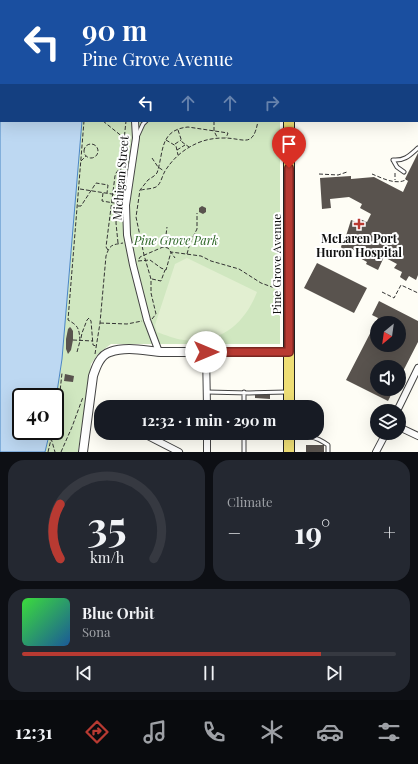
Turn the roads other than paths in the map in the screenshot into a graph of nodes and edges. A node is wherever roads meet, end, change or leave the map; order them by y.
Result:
1 (134, 122) edge
2 (145, 122) edge
3 (289, 122) edge
4 (136, 138) junction
5 (418, 148) edge
6 (404, 172) dead end
7 (159, 352) junction
8 (206, 352) junction
9 (289, 352) junction
10 (418, 368) edge
11 (207, 392) junction
12 (244, 392) junction
13 (289, 392) junction
14 (207, 400) edge
15 (244, 400) edge
16 (289, 400) edge
17 (400, 404) edge
18 (406, 430) edge
19 (418, 436) edge
20 (156, 440) edge
21 (207, 440) edge
22 (244, 440) edge
23 (289, 440) edge
24 (320, 440) edge
25 (382, 440) edge
26 (83, 452) edge
27 (179, 452) edge
28 (207, 452) edge
29 (244, 452) edge
30 (289, 452) edge
31 (328, 452) edge
32 (376, 452) edge

1 - 4 street, Michigan Street
2 - 4 lane
3 - 9 main road, Pine Grove Avenue
4 - 7 street, Michigan Street
5 - 6 lane
7 - 8 street
7 - 26 street
8 - 9 street
8 - 11 street
9 - 13 main road, Pine Grove Avenue
10 - 17 street
11 - 12 lane
11 - 14 street
12 - 13 lane
12 - 15 lane
13 - 16 main road, Pine Grove Avenue
18 - 19 street
20 - 27 street
21 - 28 street
22 - 29 lane
23 - 30 main road
24 - 31 lane
25 - 32 street

